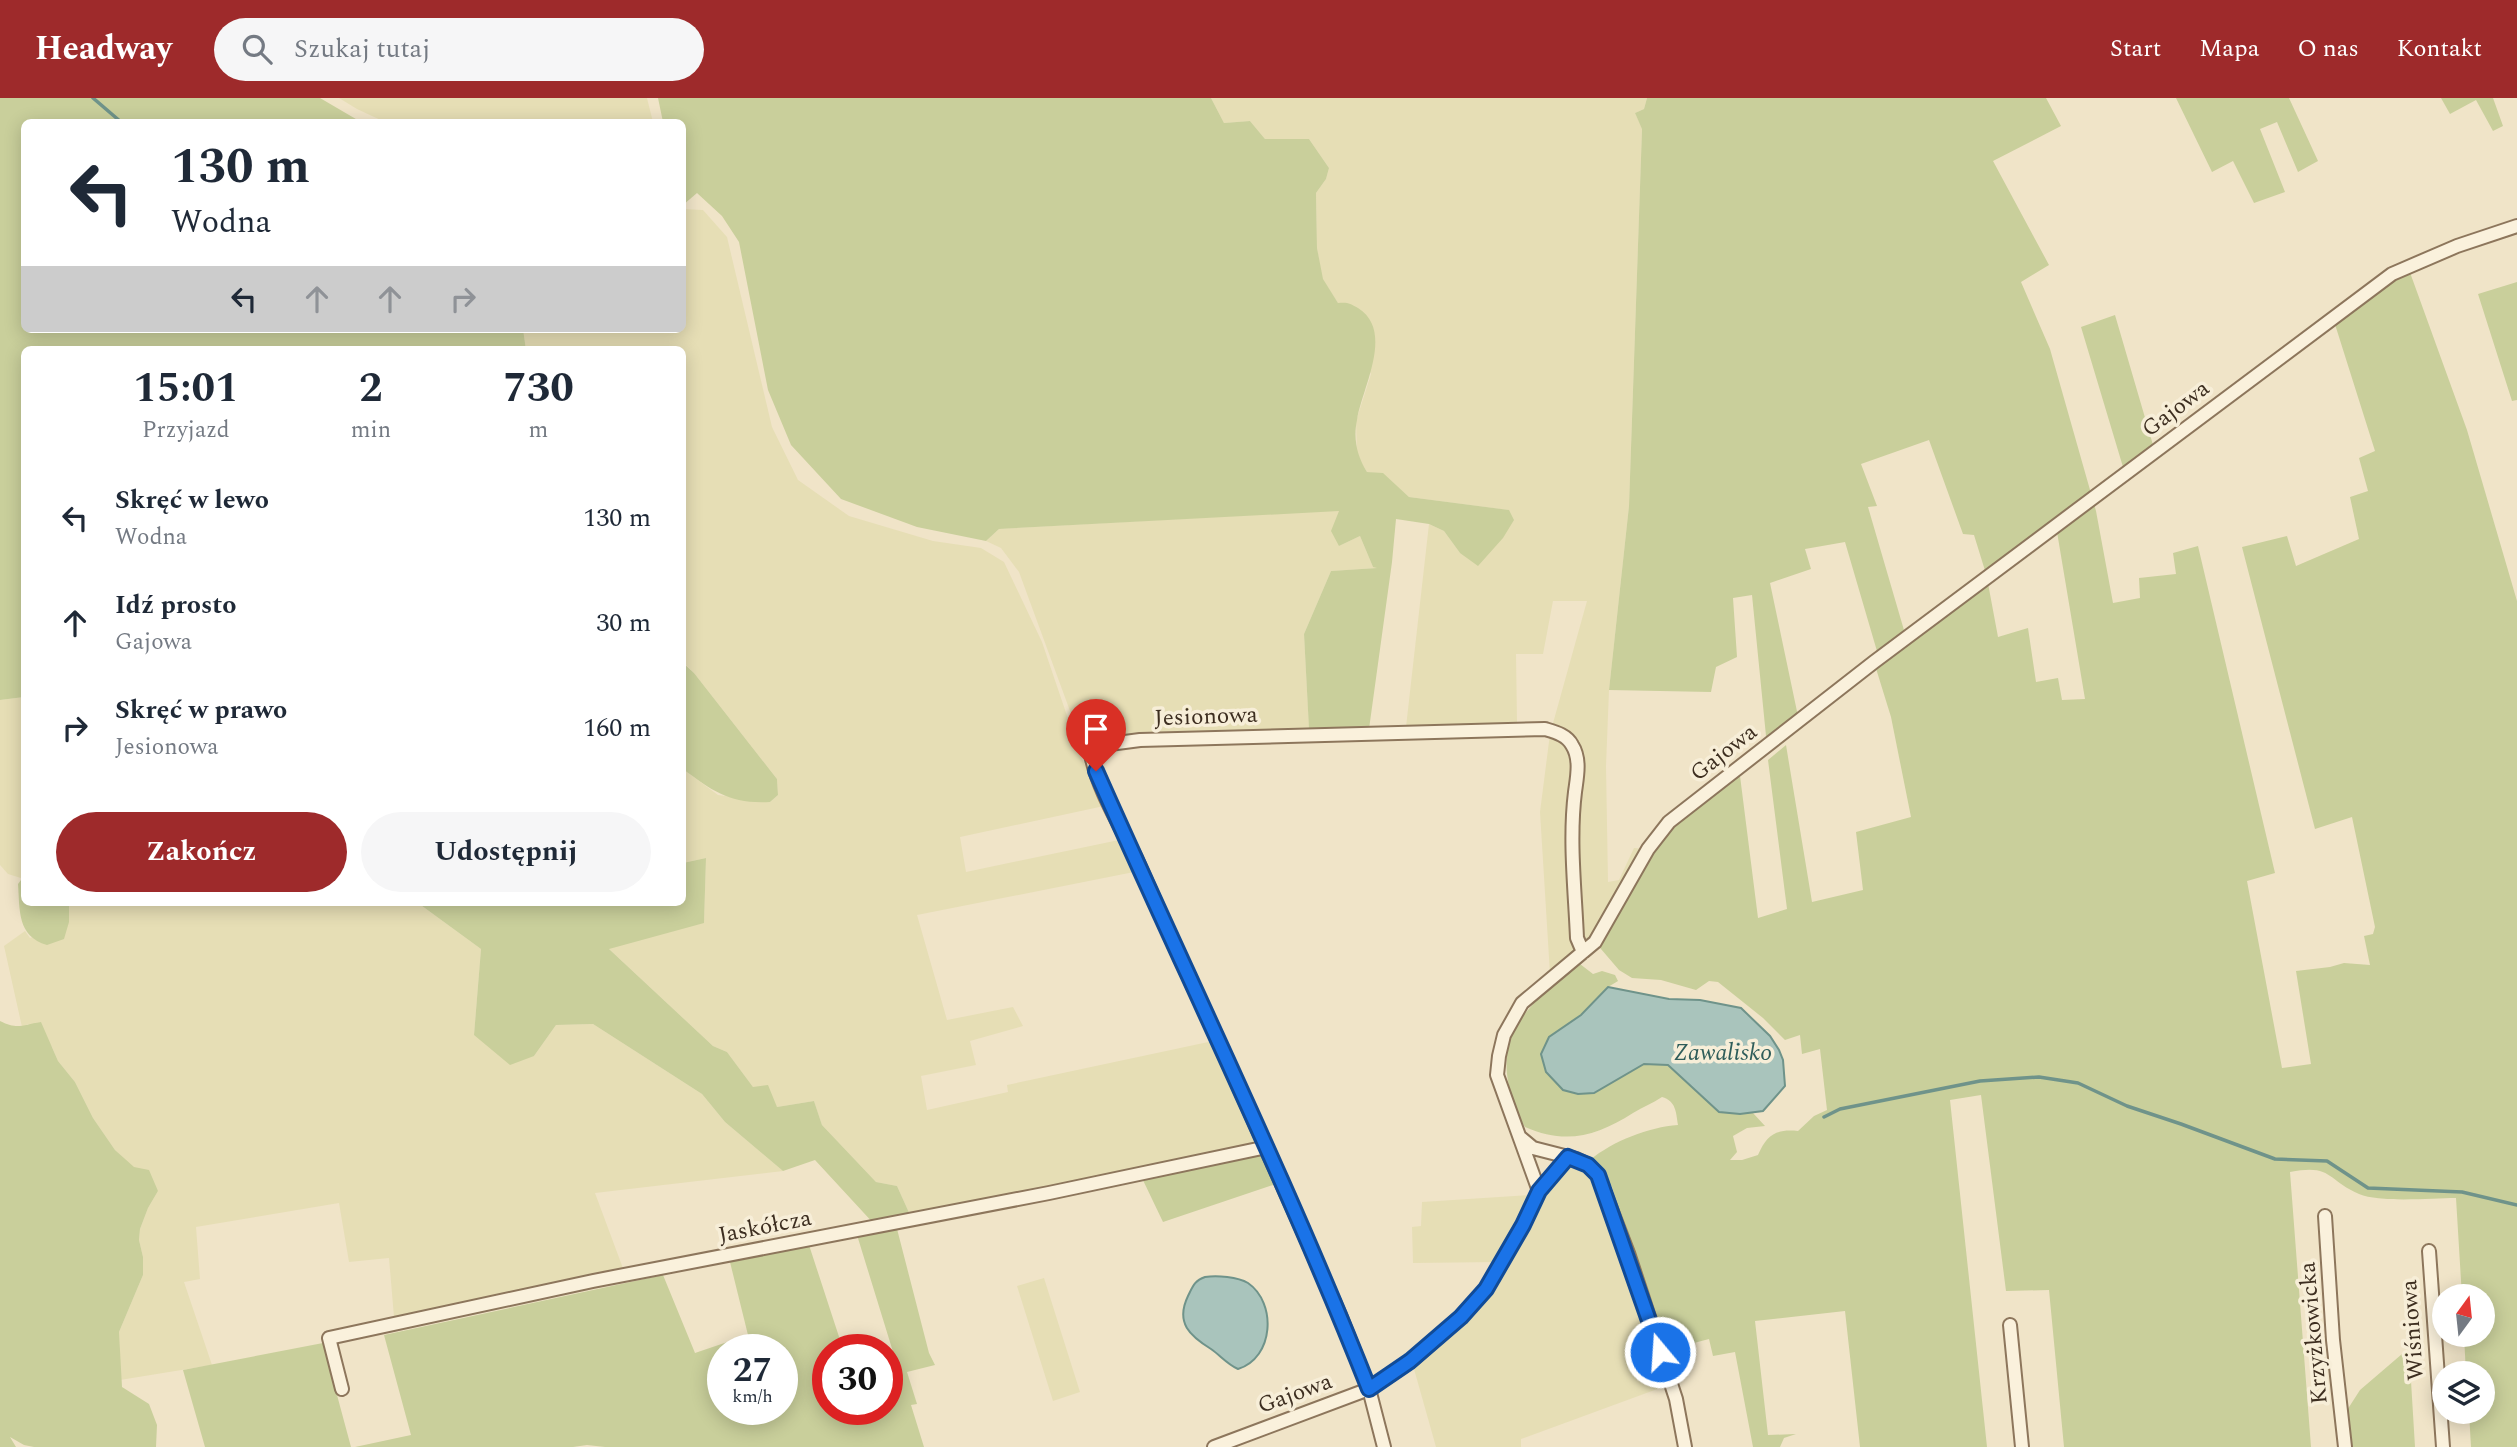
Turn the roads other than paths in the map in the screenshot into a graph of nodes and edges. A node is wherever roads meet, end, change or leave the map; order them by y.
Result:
1 (2517, 226) edge
2 (1583, 951) junction
3 (1520, 1137) junction
4 (1264, 1148) junction
5 (1568, 1157) junction
6 (1539, 1191) junction
7 (2325, 1216) dead end
8 (2429, 1251) dead end
9 (2010, 1325) dead end
10 (342, 1389) dead end
11 (1369, 1389) junction
12 (1214, 1447) edge
13 (1384, 1447) edge
14 (1685, 1447) edge
15 (2022, 1447) edge
16 (2345, 1447) edge
17 (2443, 1447) edge

1 - 2 street, Gajowa
2 - 3 street, Gajowa
2 - 4 street, Jesionowa
3 - 5 street
3 - 6 street, Gajowa
4 - 10 street, Jaskółcza
4 - 11 street, Jesionowa
5 - 6 street
5 - 14 street
6 - 11 street, Gajowa
7 - 16 street, Krzyżkowicka
8 - 17 street, Wiśniowa
9 - 15 street
11 - 12 street, Gajowa
11 - 13 street, Jesionowa

